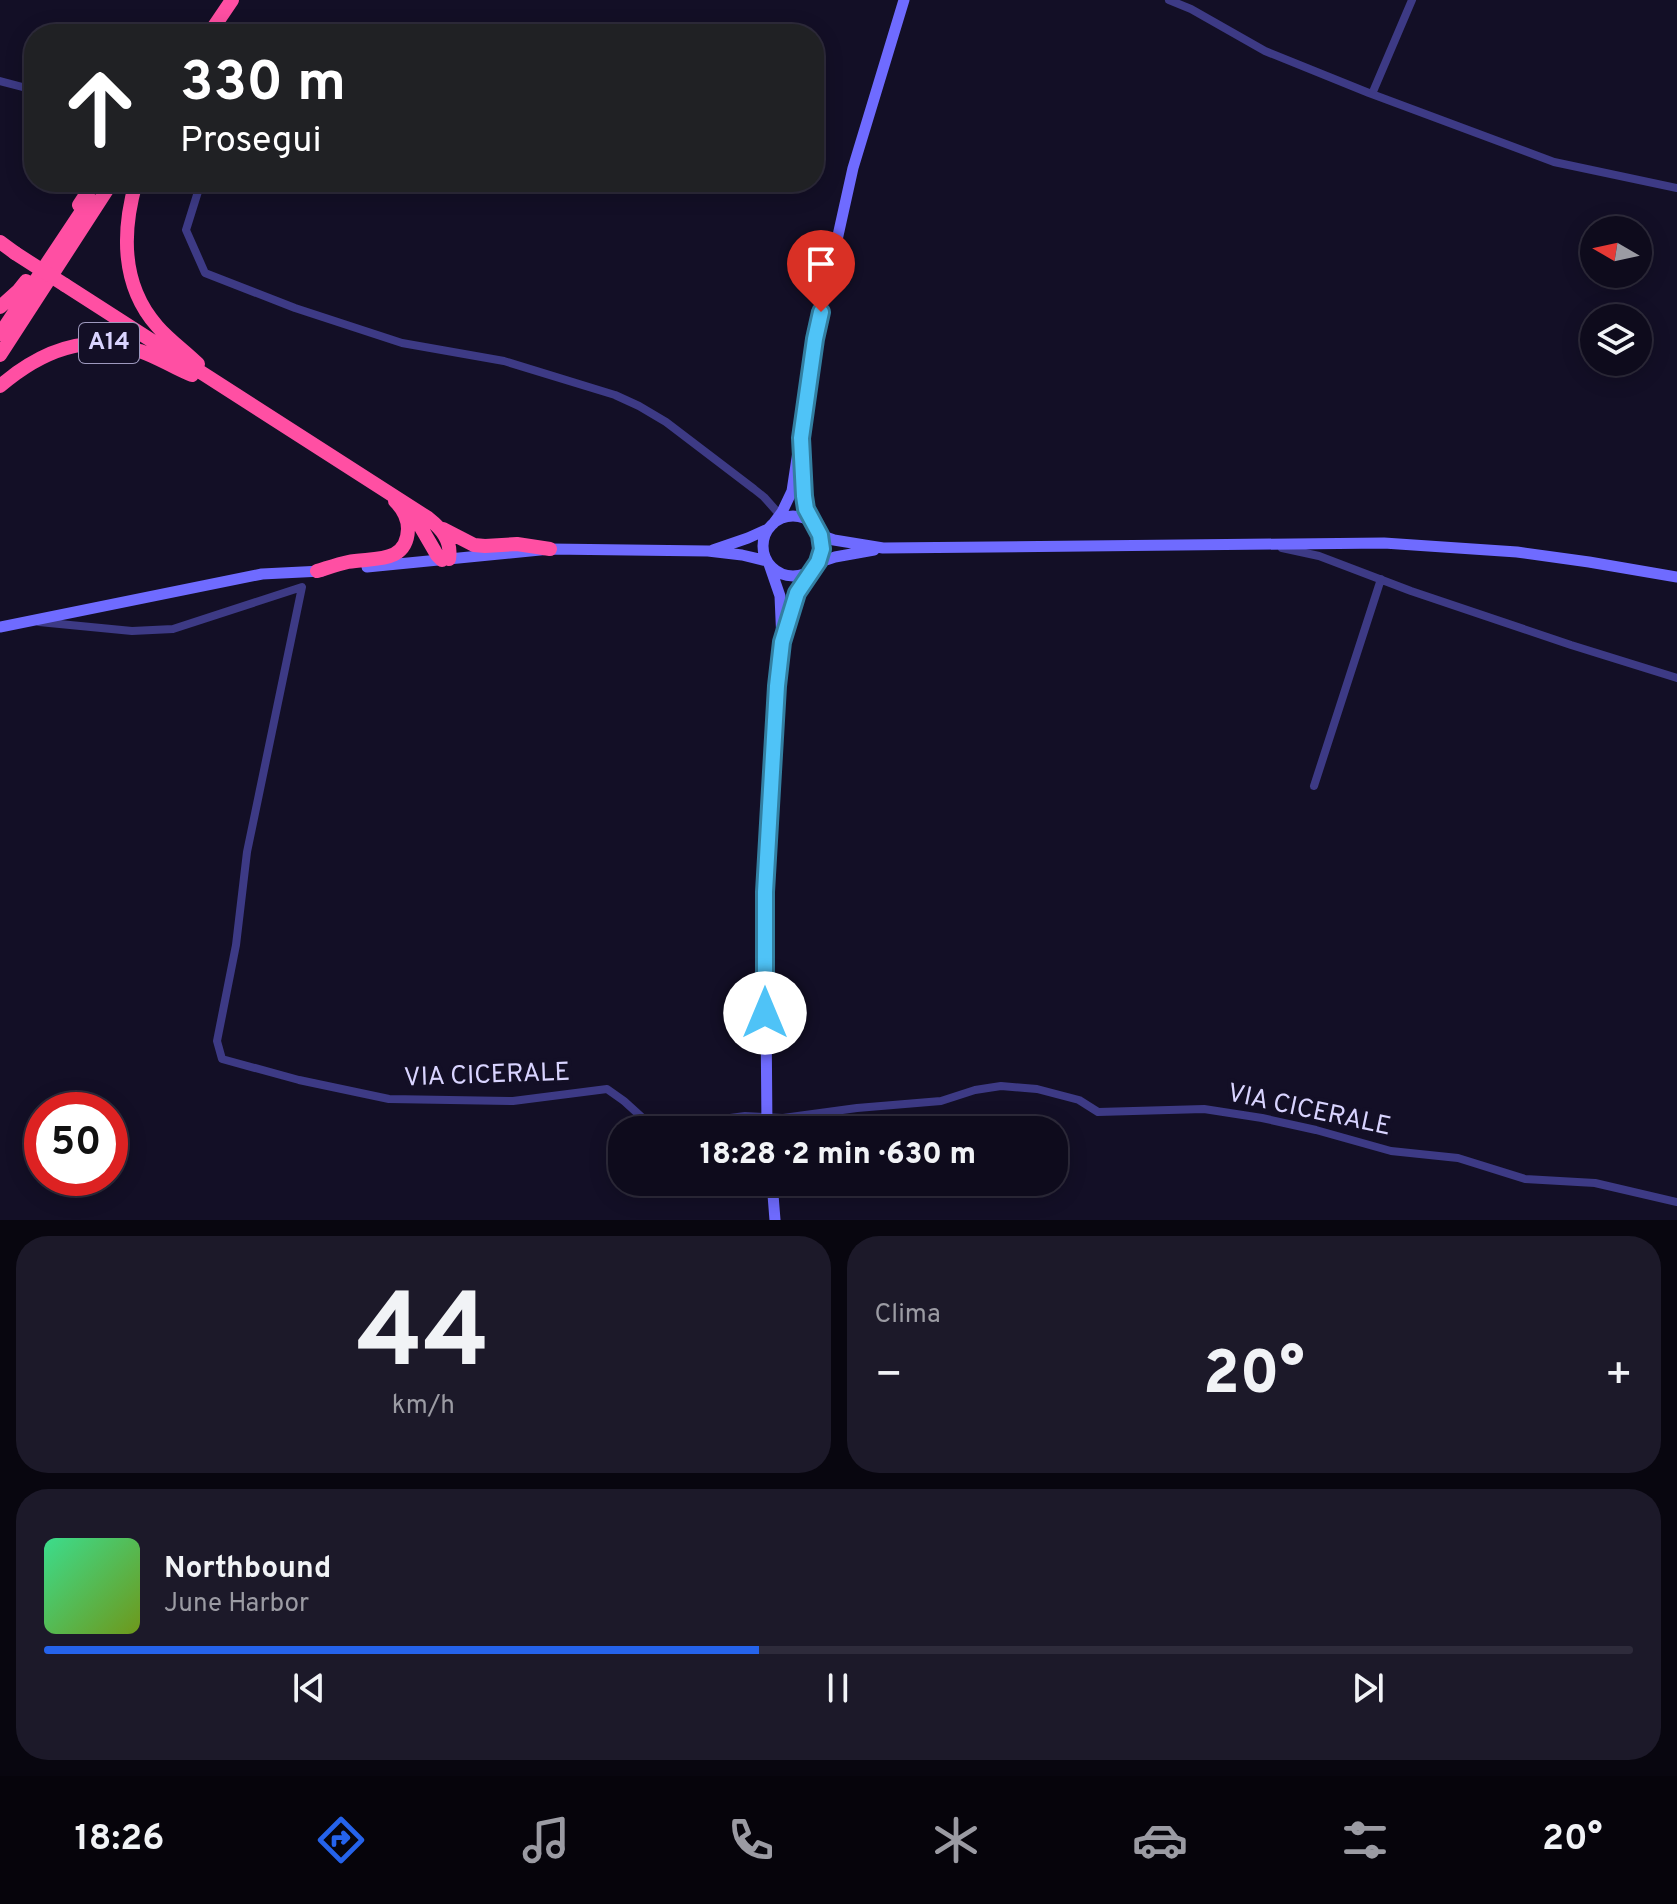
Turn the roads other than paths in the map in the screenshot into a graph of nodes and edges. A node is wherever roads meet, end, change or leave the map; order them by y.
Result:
1 (221, 0) edge
2 (232, 0) edge
3 (904, 0) edge
4 (1169, 0) edge
5 (1412, 0) edge
6 (205, 24) edge
7 (216, 24) edge
8 (0, 81) edge
9 (24, 87) edge
10 (1372, 94) junction
11 (1677, 188) edge
12 (87, 192) edge
13 (94, 192) edge
14 (106, 192) edge
15 (134, 192) edge
16 (198, 192) edge
17 (0, 242) edge
18 (0, 307) edge
19 (0, 334) edge
20 (0, 355) edge
21 (0, 386) edge
22 (222, 387) junction
23 (801, 438) junction
24 (386, 492) junction
25 (399, 505) junction
26 (774, 523) junction
27 (435, 524) junction
28 (818, 530) junction
29 (1265, 544) junction
30 (883, 548) junction
31 (550, 549) junction
32 (708, 551) junction
33 (446, 560) junction
34 (768, 563) junction
35 (815, 565) junction
36 (317, 571) junction
37 (1677, 577) edge
38 (1381, 579) junction
39 (32, 621) junction
40 (0, 627) edge
41 (782, 642) junction
42 (1677, 678) edge
43 (1314, 786) dead end
44 (640, 1116) edge
45 (767, 1116) edge
46 (798, 1116) edge
47 (773, 1196) edge
48 (1677, 1202) edge
49 (775, 1220) edge

1 - 6 highway
2 - 7 highway
3 - 23 main road
4 - 10 street
5 - 10 street
8 - 9 street
10 - 11 street
12 - 18 highway
13 - 19 highway
14 - 20 highway
15 - 22 highway, A14
16 - 26 street
17 - 22 highway, A14, bridge
21 - 22 highway, A14
22 - 24 highway, A14
23 - 26 main road
23 - 28 main road
24 - 25 highway
24 - 27 highway
25 - 33 highway
25 - 36 highway
26 - 28 main road
26 - 32 main road
26 - 34 main road
27 - 31 highway
27 - 33 highway
28 - 30 main road
28 - 35 main road
29 - 30 main road
29 - 37 main road
29 - 38 street
30 - 35 main road
31 - 32 main road
31 - 33 main road
32 - 34 main road
33 - 36 main road
34 - 35 main road
34 - 41 main road
35 - 41 main road
36 - 39 main road
38 - 42 street
38 - 43 street
39 - 40 main road
39 - 44 street, VIA CICERALE
41 - 45 main road
46 - 48 street, VIA CICERALE
47 - 49 main road

